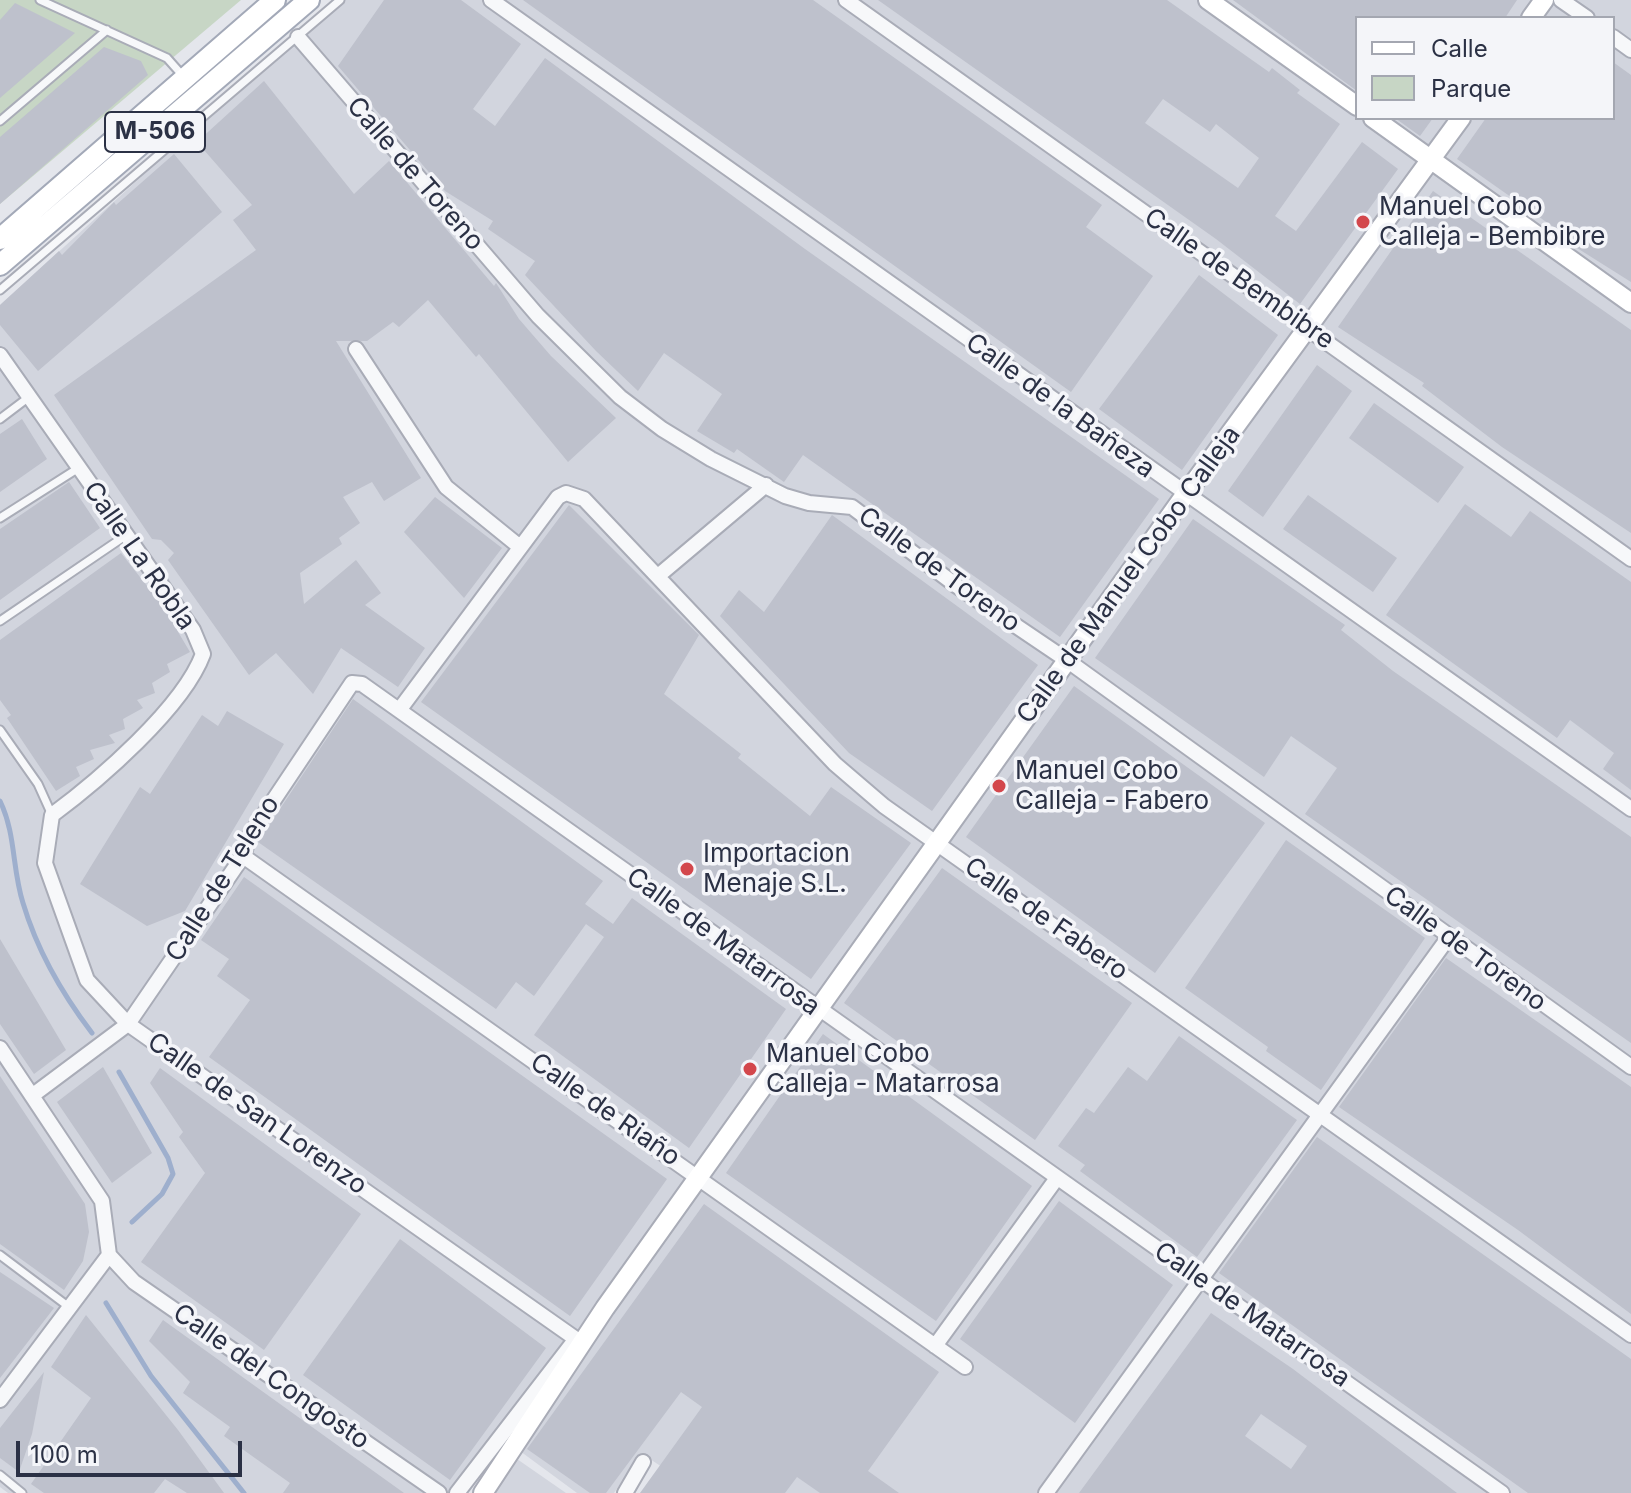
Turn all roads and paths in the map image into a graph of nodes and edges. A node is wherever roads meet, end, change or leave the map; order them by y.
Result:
1 (40, 0) edge
2 (275, 0) edge
3 (309, 0) edge
4 (340, 0) edge
5 (491, 0) edge
6 (846, 0) edge
7 (1208, 0) edge
8 (1561, 0) edge
9 (1584, 16) edge
10 (107, 30) junction
11 (298, 37) junction
12 (184, 78) junction
13 (1355, 105) edge
14 (1376, 120) edge
15 (1460, 120) edge
16 (0, 121) edge
17 (1431, 160) junction
18 (0, 239) edge
19 (0, 265) edge
20 (0, 290) edge
21 (1631, 303) edge
22 (1309, 329) junction
23 (356, 349) dead end
24 (0, 355) edge
25 (29, 397) junction
26 (0, 419) edge
27 (77, 469) junction
28 (766, 485) junction
29 (1185, 495) junction
30 (0, 518) edge
31 (125, 536) junction
32 (520, 547) junction
33 (1631, 559) edge
34 (658, 576) junction
35 (0, 621) edge
36 (1068, 661) junction
37 (400, 709) junction
38 (0, 730) edge
39 (1631, 809) edge
40 (52, 815) junction
41 (937, 842) junction
42 (243, 856) junction
43 (1448, 938) junction
44 (817, 1010) junction
45 (128, 1024) junction
46 (0, 1048) edge
47 (1631, 1067) edge
48 (33, 1095) junction
49 (1323, 1114) junction
50 (699, 1176) junction
51 (1057, 1178) junction
52 (0, 1255) edge
53 (109, 1255) junction
54 (1200, 1279) junction
55 (69, 1307) junction
56 (605, 1308) junction
57 (1631, 1335) edge
58 (576, 1339) junction
59 (935, 1346) junction
60 (965, 1367) dead end
61 (0, 1400) edge
62 (643, 1462) dead end
63 (0, 1475) edge
64 (22, 1493) edge
65 (439, 1493) edge
66 (457, 1493) edge
67 (483, 1493) edge
68 (625, 1493) edge
69 (1046, 1493) edge
70 (1502, 1493) edge

1 - 10 lane
2 - 12 main road, M-506
3 - 19 main road, M-506
4 - 11 lane
5 - 29 street, Calle de la Bañeza
6 - 22 street, Calle de Bembibre
7 - 13 street
8 - 9 street
10 - 12 lane
10 - 16 lane
11 - 20 lane
11 - 28 street, Calle de Toreno
12 - 18 main road, M-506
14 - 17 street
15 - 17 street, Calle de Manuel Cobo Calleja
17 - 21 street
17 - 22 street, Calle de Manuel Cobo Calleja
22 - 29 street, Calle de Manuel Cobo Calleja
22 - 33 street, Calle de Bembibre
23 - 32 street
24 - 25 street, Calle La Robla
25 - 26 lane
25 - 27 street, Calle La Robla
27 - 30 lane
27 - 31 street, Calle La Robla
28 - 34 street
28 - 36 street, Calle de Toreno
29 - 36 street, Calle de Manuel Cobo Calleja
29 - 39 street, Calle de la Bañeza
31 - 35 lane
31 - 40 street, Calle La Robla
32 - 34 street, Calle de Fabero
32 - 37 street
34 - 41 street, Calle de Fabero
36 - 41 street, Calle de Manuel Cobo Calleja
36 - 43 street, Calle de Toreno
37 - 42 street, Calle de Teleno
37 - 44 street, Calle de Matarrosa
38 - 40 lane
40 - 45 street, Calle de San Lorenzo
41 - 44 street, Calle de Manuel Cobo Calleja
41 - 49 street, Calle de Fabero
42 - 45 street, Calle de Teleno
42 - 50 street, Calle de Riaño
43 - 47 street, Calle de Toreno
43 - 49 street
44 - 50 street, Calle de Manuel Cobo Calleja
44 - 51 street, Calle de Matarrosa
45 - 48 street, Calle de Teleno
45 - 58 street, Calle de San Lorenzo
46 - 48 street
48 - 53 street
49 - 54 street
49 - 57 street, Calle de Fabero
50 - 56 street, Calle de Manuel Cobo Calleja
50 - 59 street, Calle de Riaño
51 - 54 street, Calle de Matarrosa
51 - 59 street
52 - 55 lane
53 - 55 street
53 - 65 street, Calle del Congosto
54 - 69 street
54 - 70 street, Calle de Matarrosa
55 - 61 street
56 - 58 street, Calle de Manuel Cobo Calleja
56 - 67 street, Calle de Manuel Cobo Calleja
58 - 66 street, Calle de Manuel Cobo Calleja
59 - 60 street, Calle de Riaño
62 - 68 street
63 - 64 lane

